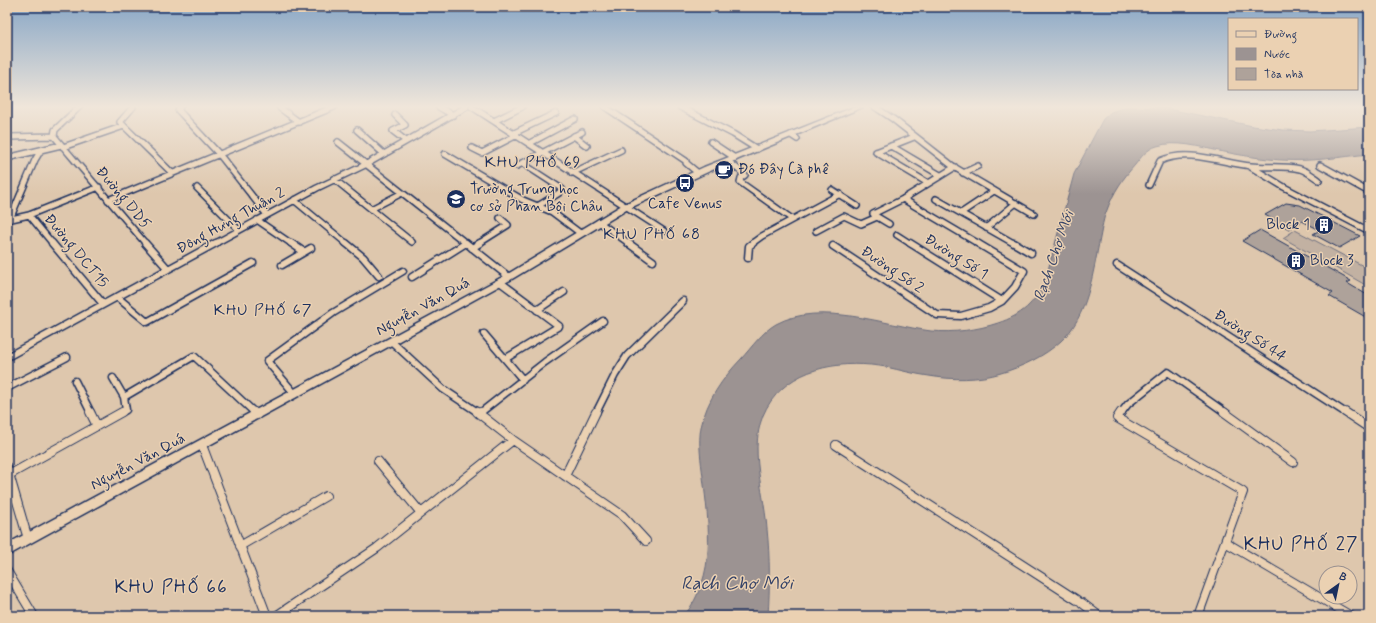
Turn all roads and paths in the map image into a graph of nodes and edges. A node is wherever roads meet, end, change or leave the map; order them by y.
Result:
1 (51, 136) edge
2 (54, 136) edge
3 (93, 136) edge
4 (134, 136) edge
5 (202, 136) edge
6 (264, 136) edge
7 (363, 136) edge
8 (400, 136) edge
9 (415, 136) edge
10 (512, 136) edge
11 (519, 136) edge
12 (544, 136) edge
13 (574, 136) joint
14 (649, 136) edge
15 (736, 136) edge
16 (796, 136) edge
17 (10, 137) dead end
18 (914, 137) joint
19 (406, 141) junction
20 (338, 142) dead end
21 (712, 142) dead end
22 (530, 143) junction
23 (62, 146) junction
24 (587, 146) dead end
25 (891, 146) junction
26 (472, 148) dead end
27 (757, 149) junction
28 (41, 150) junction
29 (621, 150) dead end
30 (541, 152) junction
31 (219, 154) junction
32 (384, 154) junction
33 (445, 154) dead end
34 (7, 158) edge
35 (731, 159) junction
36 (365, 165) junction
37 (1320, 165) dead end
38 (978, 166) dead end
39 (1250, 166) junction
40 (955, 167) junction
41 (172, 173) junction
42 (572, 173) junction
43 (698, 173) junction
44 (963, 173) junction
45 (940, 175) junction
46 (334, 179) junction
47 (1319, 180) dead end
48 (928, 183) junction
49 (1149, 185) dead end
50 (99, 187) junction
51 (197, 188) dead end
52 (832, 190) dead end
53 (994, 191) junction
54 (1369, 192) edge
55 (402, 193) junction
56 (840, 194) junction
57 (903, 199) junction
58 (936, 199) dead end
59 (108, 200) junction
60 (294, 200) junction
61 (1016, 203) junction
62 (538, 206) junction
63 (857, 206) dead end
64 (625, 207) junction
65 (371, 209) junction
66 (961, 213) junction
67 (1034, 214) dead end
68 (29, 215) junction
69 (267, 215) junction
70 (877, 216) junction
71 (500, 218) dead end
72 (9, 219) edge
73 (792, 219) junction
74 (257, 220) junction
75 (599, 222) junction
76 (889, 224) dead end
77 (986, 228) junction
78 (239, 230) junction
79 (664, 231) dead end
80 (816, 231) dead end
81 (1369, 231) edge
82 (580, 233) junction
83 (897, 235) dead end
84 (412, 242) dead end
85 (466, 243) junction
86 (833, 246) dead end
87 (311, 248) dead end
88 (472, 248) junction
89 (304, 252) junction
90 (1031, 253) dead end
91 (748, 258) dead end
92 (653, 262) dead end
93 (253, 263) dead end
94 (282, 265) dead end
95 (1117, 265) dead end
96 (168, 269) junction
97 (403, 271) dead end
98 (380, 276) dead end
99 (412, 277) dead end
100 (504, 279) junction
101 (564, 292) dead end
102 (117, 297) junction
103 (682, 301) dead end
104 (1002, 301) junction
105 (103, 304) junction
106 (537, 310) junction
107 (603, 321) dead end
108 (484, 334) dead end
109 (392, 341) junction
110 (8, 354) edge
111 (67, 357) dead end
112 (505, 359) junction
113 (113, 378) dead end
114 (523, 380) junction
115 (75, 382) dead end
116 (7, 388) edge
117 (295, 394) junction
118 (124, 397) junction
119 (479, 414) junction
120 (257, 415) junction
121 (97, 426) junction
122 (1369, 428) edge
123 (513, 440) junction
124 (202, 445) junction
125 (836, 445) dead end
126 (378, 461) dead end
127 (1293, 462) dead end
128 (7, 467) edge
129 (9, 475) junction
130 (565, 476) junction
131 (326, 496) dead end
132 (421, 513) junction
133 (28, 538) junction
134 (646, 541) dead end
135 (1224, 542) junction
136 (240, 546) junction
137 (7, 550) edge
138 (7, 571) edge
139 (34, 616) edge
140 (266, 616) edge
141 (276, 616) edge
142 (1099, 616) edge
143 (1198, 616) edge
144 (1351, 616) edge

1 - 17 street
2 - 23 street, Đường DD5
3 - 23 street
4 - 41 street
5 - 31 street
6 - 31 street
7 - 32 street
8 - 19 street
9 - 19 street, Đông Hưng Thuận 2
10 - 26 street
11 - 22 street
12 - 22 street
13 - 24 street
13 - 30 street
14 - 43 street
15 - 27 street
16 - 27 main road, Nguyễn Văn Quá
18 - 25 street
18 - 40 street
19 - 32 street, Đông Hưng Thuận 2
20 - 36 street
21 - 35 street
22 - 30 street
23 - 28 street
23 - 50 street, Đường DD5
25 - 45 street
25 - 48 street
27 - 35 main road, Nguyễn Văn Quá
28 - 34 street
28 - 72 street
29 - 42 street
30 - 42 street
30 - 62 street
31 - 41 street
31 - 69 street
32 - 36 street, Đông Hưng Thuận 2
33 - 62 street
35 - 43 main road, Nguyễn Văn Quá
35 - 73 street
36 - 46 street, Đông Hưng Thuận 2
36 - 55 street
37 - 54 street
38 - 44 street
39 - 47 street
39 - 49 street
39 - 81 street
40 - 44 street
40 - 45 street
41 - 59 street
42 - 64 street
43 - 64 main road, Nguyễn Văn Quá
44 - 53 street
45 - 48 street
46 - 60 street, Đông Hưng Thuận 2
46 - 65 street
48 - 57 street
50 - 59 street, Đường DD5
50 - 68 street
51 - 78 street
52 - 56 street
53 - 61 street
53 - 66 street
55 - 65 street
55 - 85 street
56 - 63 street
56 - 73 street
57 - 70 street
57 - 104 street
58 - 66 street
59 - 96 street, Đường DD5
60 - 69 street, Đông Hưng Thuận 2
60 - 98 street
61 - 67 street
61 - 77 street
62 - 82 street
64 - 75 main road, Nguyễn Văn Quá
64 - 79 street
65 - 84 street
66 - 77 street
68 - 72 street
68 - 105 street, Đường DCT15
69 - 74 street, Đông Hưng Thuận 2
70 - 76 street
70 - 80 street
71 - 88 street
73 - 91 street
74 - 78 street, Đông Hưng Thuận 2
74 - 89 street
75 - 82 main road, Nguyễn Văn Quá
75 - 92 street
77 - 90 street
78 - 96 street, Đông Hưng Thuận 2
82 - 100 main road, Nguyễn Văn Quá
83 - 104 street, Đường Số 1
85 - 88 street
85 - 99 street
86 - 104 street, Đường Số 2
87 - 89 street
88 - 100 street
89 - 94 street
93 - 102 street
95 - 122 street, Đường Số 44
96 - 102 street, Đông Hưng Thuận 2
97 - 117 street
100 - 106 street
100 - 109 main road, Nguyễn Văn Quá
101 - 106 street
102 - 105 street, Đông Hưng Thuận 2
103 - 130 street
105 - 110 street, Đông Hưng Thuận 2
106 - 112 street
107 - 114 street
108 - 112 street
109 - 117 main road, Nguyễn Văn Quá
109 - 119 street
111 - 116 street
112 - 114 street
113 - 118 street
114 - 119 street
115 - 121 street
117 - 120 main road, Nguyễn Văn Quá
118 - 120 street
118 - 121 street
119 - 123 street
120 - 124 main road, Nguyễn Văn Quá
121 - 129 street
123 - 130 street
123 - 132 street
124 - 133 main road, Nguyễn Văn Quá
124 - 136 street
125 - 142 street
126 - 132 street
127 - 135 street
128 - 129 street
129 - 133 street
130 - 134 street
131 - 136 street
132 - 141 street
133 - 137 main road, Nguyễn Văn Quá
135 - 143 street
135 - 144 street
136 - 140 street
138 - 139 street

